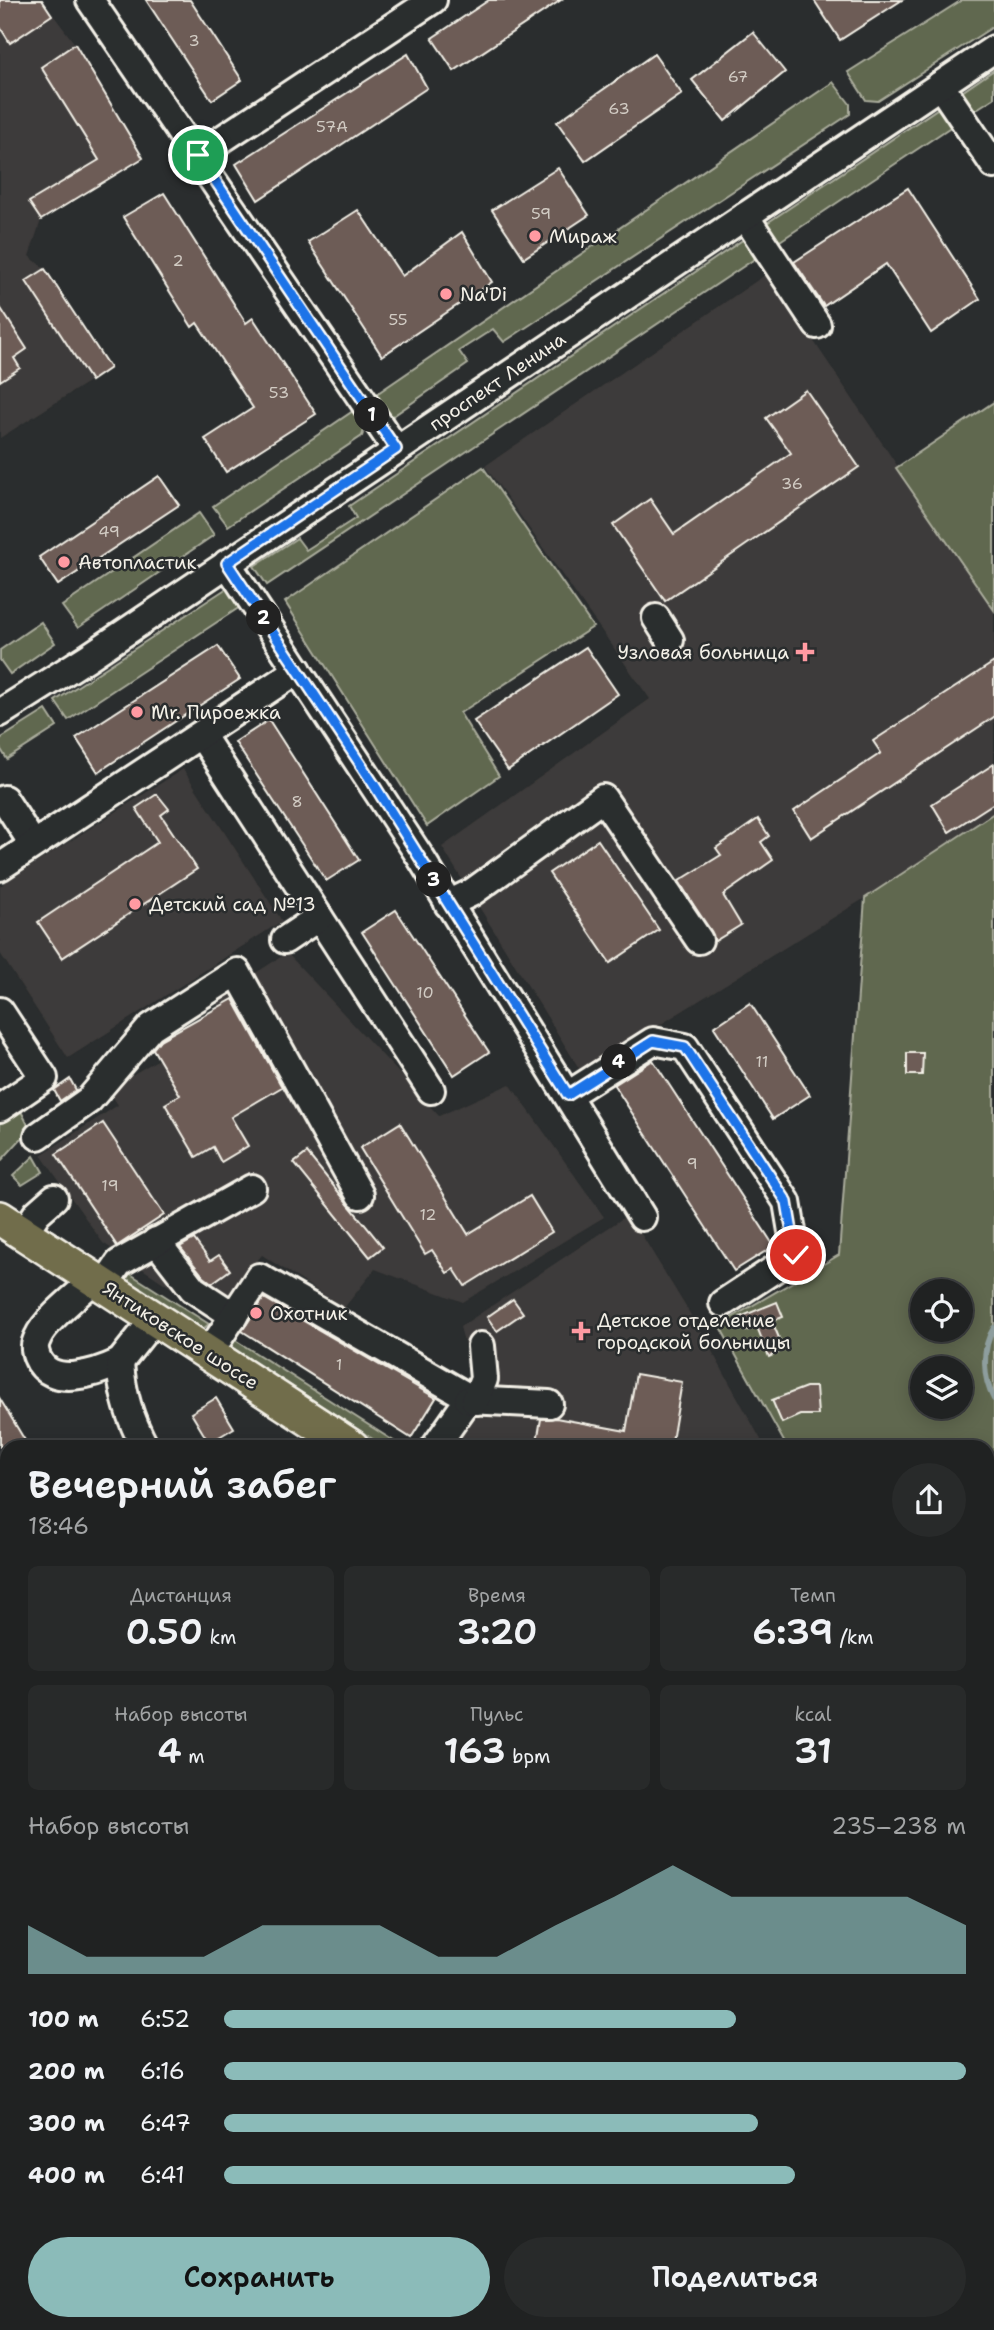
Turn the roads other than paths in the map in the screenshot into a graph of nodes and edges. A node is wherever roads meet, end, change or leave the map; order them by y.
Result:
1 (90, 0) edge
2 (433, 0) edge
3 (406, 8) edge
4 (994, 49) edge
5 (940, 85) junction
6 (198, 155) junction
7 (994, 165) edge
8 (745, 216) junction
9 (817, 326) dead end
10 (396, 449) junction
11 (227, 563) junction
12 (298, 670) junction
13 (0, 713) edge
14 (202, 736) junction
15 (4, 799) dead end
16 (33, 844) junction
17 (0, 867) edge
18 (448, 904) junction
19 (319, 918) junction
20 (285, 940) dead end
21 (699, 940) dead end
22 (0, 1011) edge
23 (431, 1090) dead end
24 (568, 1095) junction
25 (0, 1108) edge
26 (38, 1136) dead end
27 (252, 1188) dead end
28 (360, 1195) dead end
29 (54, 1198) dead end
30 (642, 1217) dead end
31 (11, 1225) edge
32 (156, 1241) junction
33 (100, 1282) junction
34 (723, 1303) dead end
35 (233, 1316) junction
36 (155, 1318) junction
37 (481, 1346) dead end
38 (209, 1353) junction
39 (120, 1362) junction
40 (475, 1401) junction
41 (549, 1404) dead end
42 (141, 1440) edge
43 (341, 1440) edge
44 (440, 1440) edge

1 - 6 street
2 - 3 street
3 - 6 street
4 - 5 street, проспект Ленина
5 - 7 street
5 - 8 street, проспект Ленина
6 - 10 street
8 - 9 street
8 - 10 street, проспект Ленина
10 - 11 street, проспект Ленина
11 - 12 street
11 - 13 street, проспект Ленина
12 - 14 street
12 - 18 street
14 - 16 street
14 - 19 street
15 - 16 street
16 - 17 street
18 - 21 street
18 - 24 street
19 - 20 street
19 - 23 street
22 - 25 street
24 - 30 street
24 - 34 street
26 - 28 street
27 - 32 street
29 - 31 street
31 - 33 main road, Янтиковское шоссе
32 - 33 street
32 - 35 street
33 - 36 main road, Янтиковское шоссе
33 - 39 street
35 - 38 street
35 - 40 street
36 - 38 main road, Янтиковское шоссе
36 - 39 street
37 - 40 street
38 - 43 main road, Янтиковское шоссе
39 - 42 street
40 - 41 street
40 - 44 street

